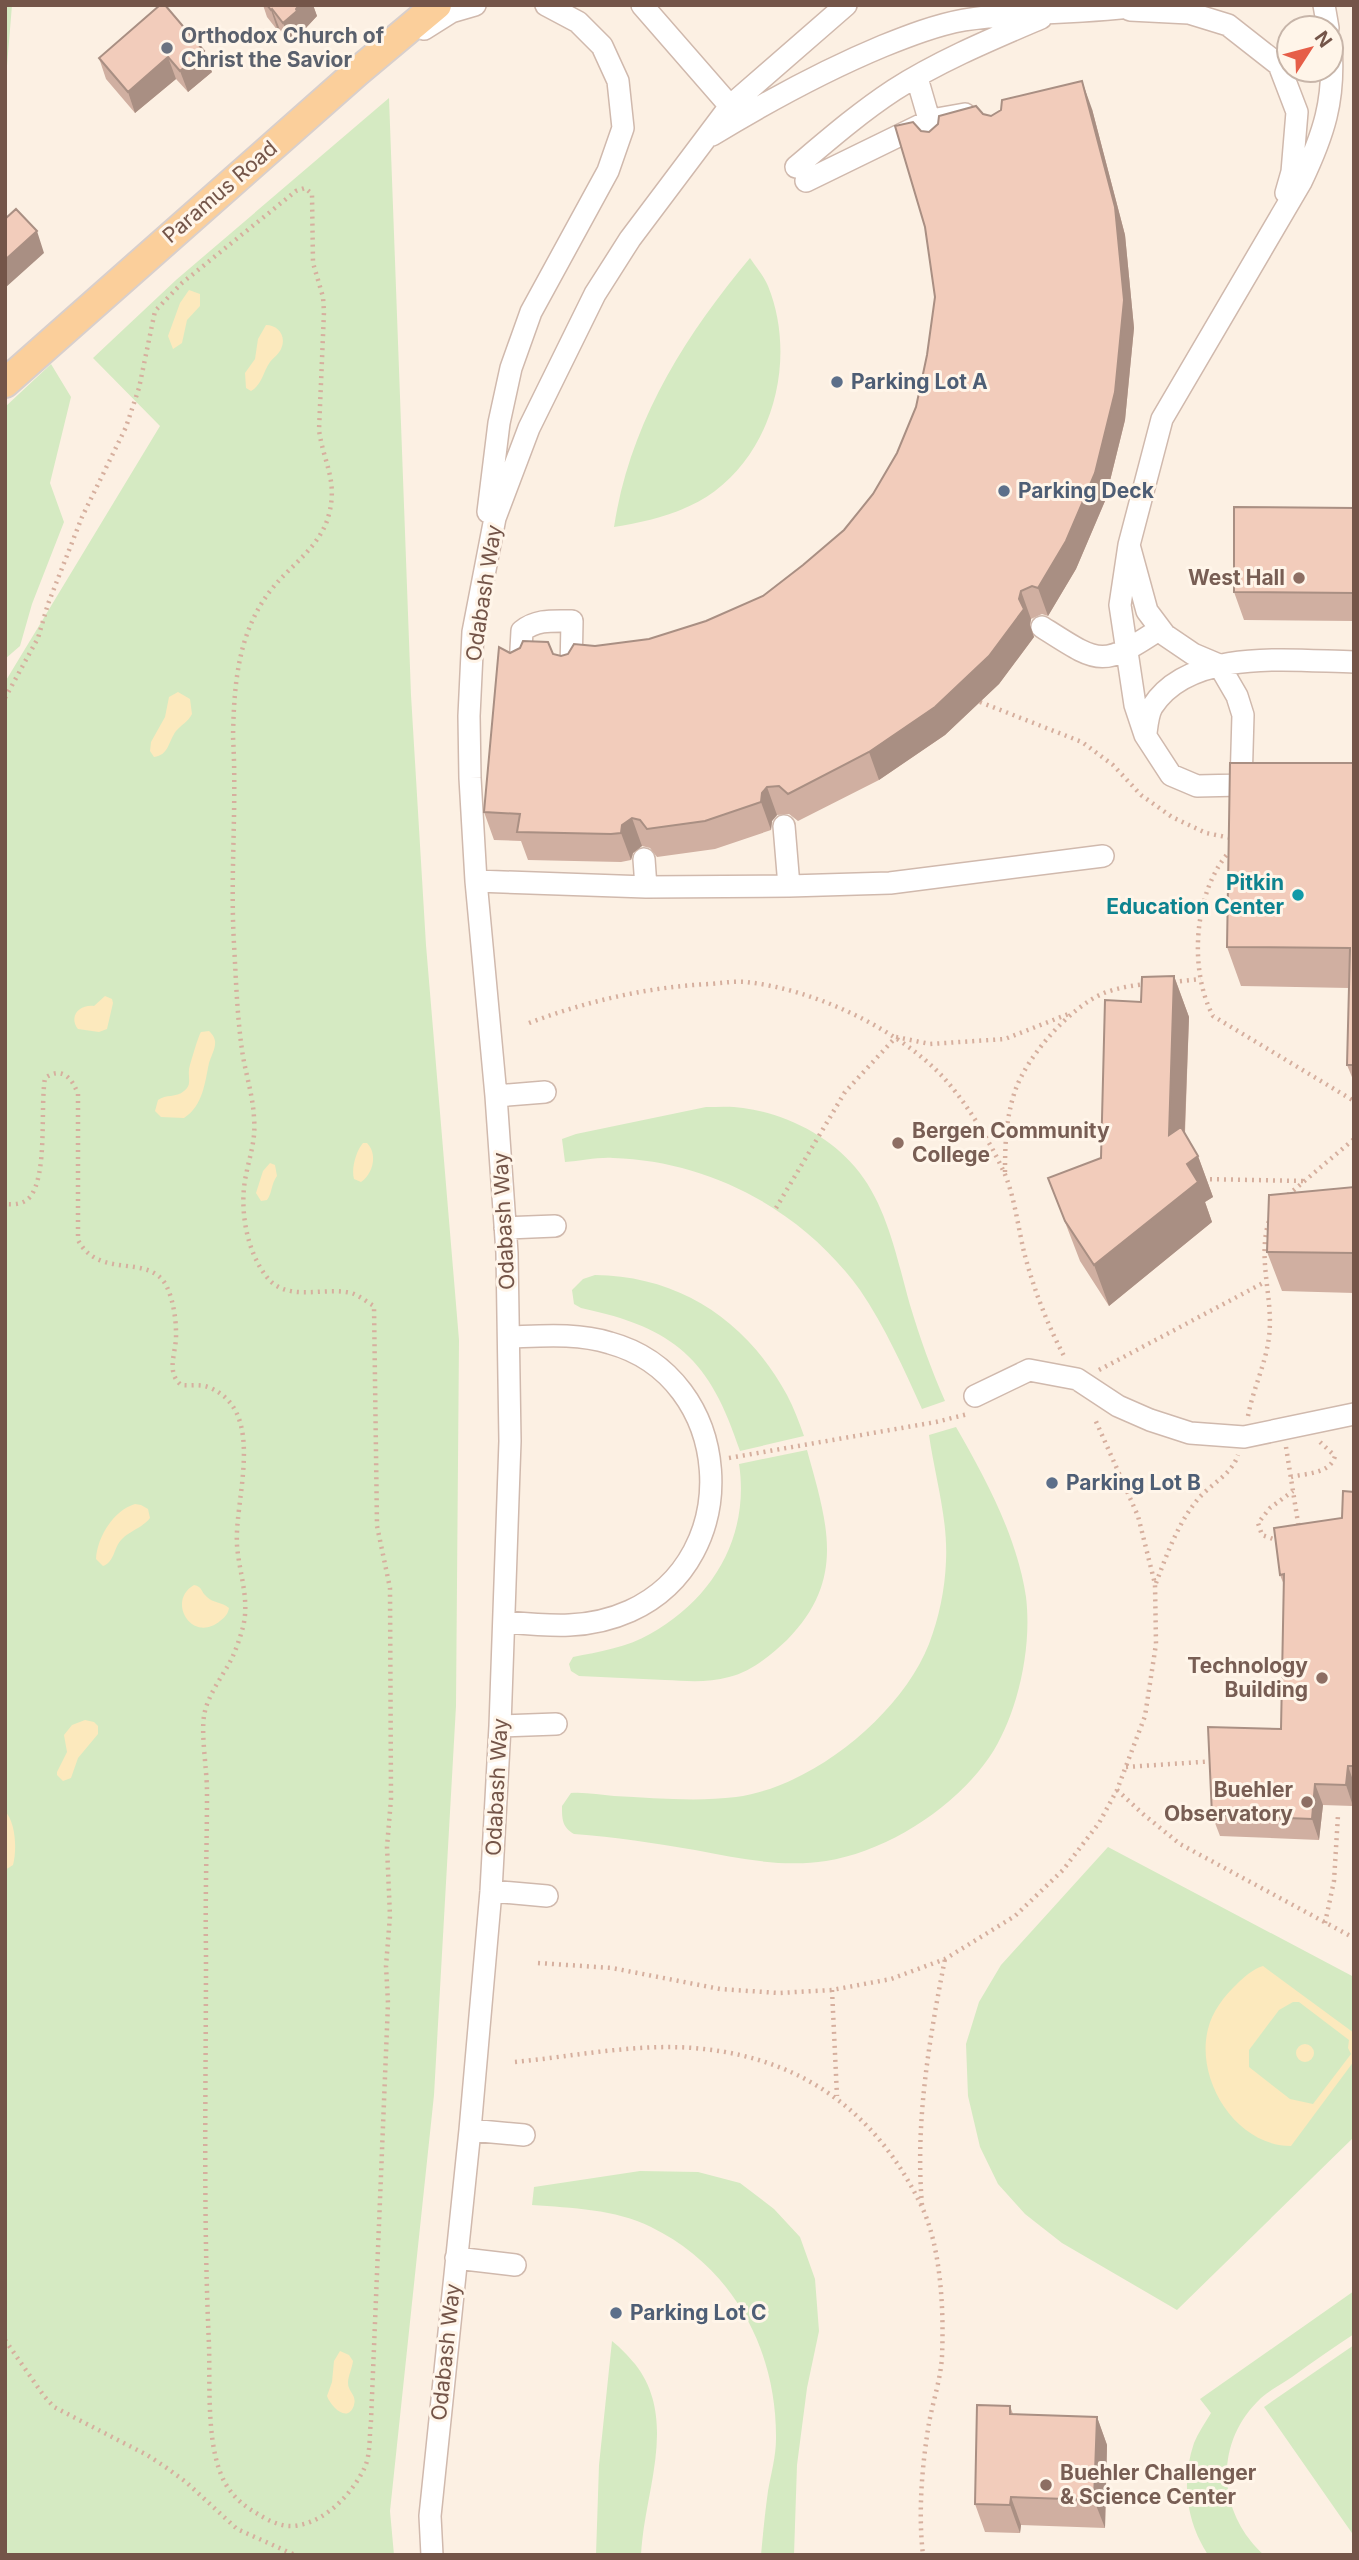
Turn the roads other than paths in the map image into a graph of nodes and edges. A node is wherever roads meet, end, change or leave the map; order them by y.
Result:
1 (437, 5) edge
2 (475, 5) edge
3 (546, 5) edge
4 (642, 5) edge
5 (846, 5) edge
6 (1144, 5) edge
7 (1112, 7) edge
8 (1055, 12) junction
9 (357, 72) junction
10 (917, 78) junction
11 (1331, 84) edge
12 (730, 106) junction
13 (984, 116) edge
14 (931, 120) junction
15 (702, 141) junction
16 (936, 147) edge
17 (1279, 220) junction
18 (5, 383) edge
19 (1129, 545) junction
20 (1042, 627) dead end
21 (1160, 629) junction
22 (473, 632) junction
23 (1127, 650) junction
24 (1354, 662) edge
25 (1219, 665) junction
26 (520, 668) edge
27 (570, 671) edge
28 (1145, 735) junction
29 (1241, 785) junction
30 (1263, 785) edge
31 (784, 826) dead end
32 (1103, 856) dead end
33 (644, 859) dead end
34 (476, 881) junction
35 (646, 887) junction
36 (789, 887) junction
37 (545, 1092) dead end
38 (496, 1096) junction
39 (555, 1226) dead end
40 (505, 1228) junction
41 (509, 1337) junction
42 (973, 1405) road end
43 (1354, 1414) edge
44 (505, 1622) junction
45 (556, 1724) dead end
46 (500, 1726) junction
47 (491, 1891) junction
48 (547, 1896) dead end
49 (470, 2130) junction
50 (524, 2135) dead end
51 (456, 2258) junction
52 (515, 2265) dead end
53 (432, 2555) edge

1 - 9 main road, Paramus Road
2 - 9 street
3 - 22 street
4 - 12 street
5 - 12 street, Odabash Way
6 - 7 street
7 - 8 street
7 - 17 street
8 - 10 street
8 - 15 street
9 - 18 main road, Paramus Road
10 - 14 street
10 - 14 street
11 - 17 street
12 - 15 street, Odabash Way
13 - 14 street
14 - 16 street
15 - 22 street, Odabash Way
17 - 19 street
19 - 21 street
19 - 23 street
20 - 23 street
21 - 23 street
21 - 25 street
22 - 34 street, Odabash Way
23 - 28 street
24 - 25 street
25 - 28 street
25 - 29 street
26 - 27 street
28 - 29 street
29 - 30 street
31 - 36 street
32 - 36 street
33 - 35 street
34 - 35 street
34 - 38 street, Odabash Way
35 - 36 street
37 - 38 street
38 - 40 street, Odabash Way
39 - 40 street
40 - 41 street, Odabash Way
41 - 44 street, Odabash Way
41 - 44 street
42 - 43 street
44 - 46 street, Odabash Way
45 - 46 street
46 - 47 street, Odabash Way
47 - 48 street
47 - 49 street, Odabash Way
49 - 50 street
49 - 51 street, Odabash Way
51 - 52 street
51 - 53 street, Odabash Way

